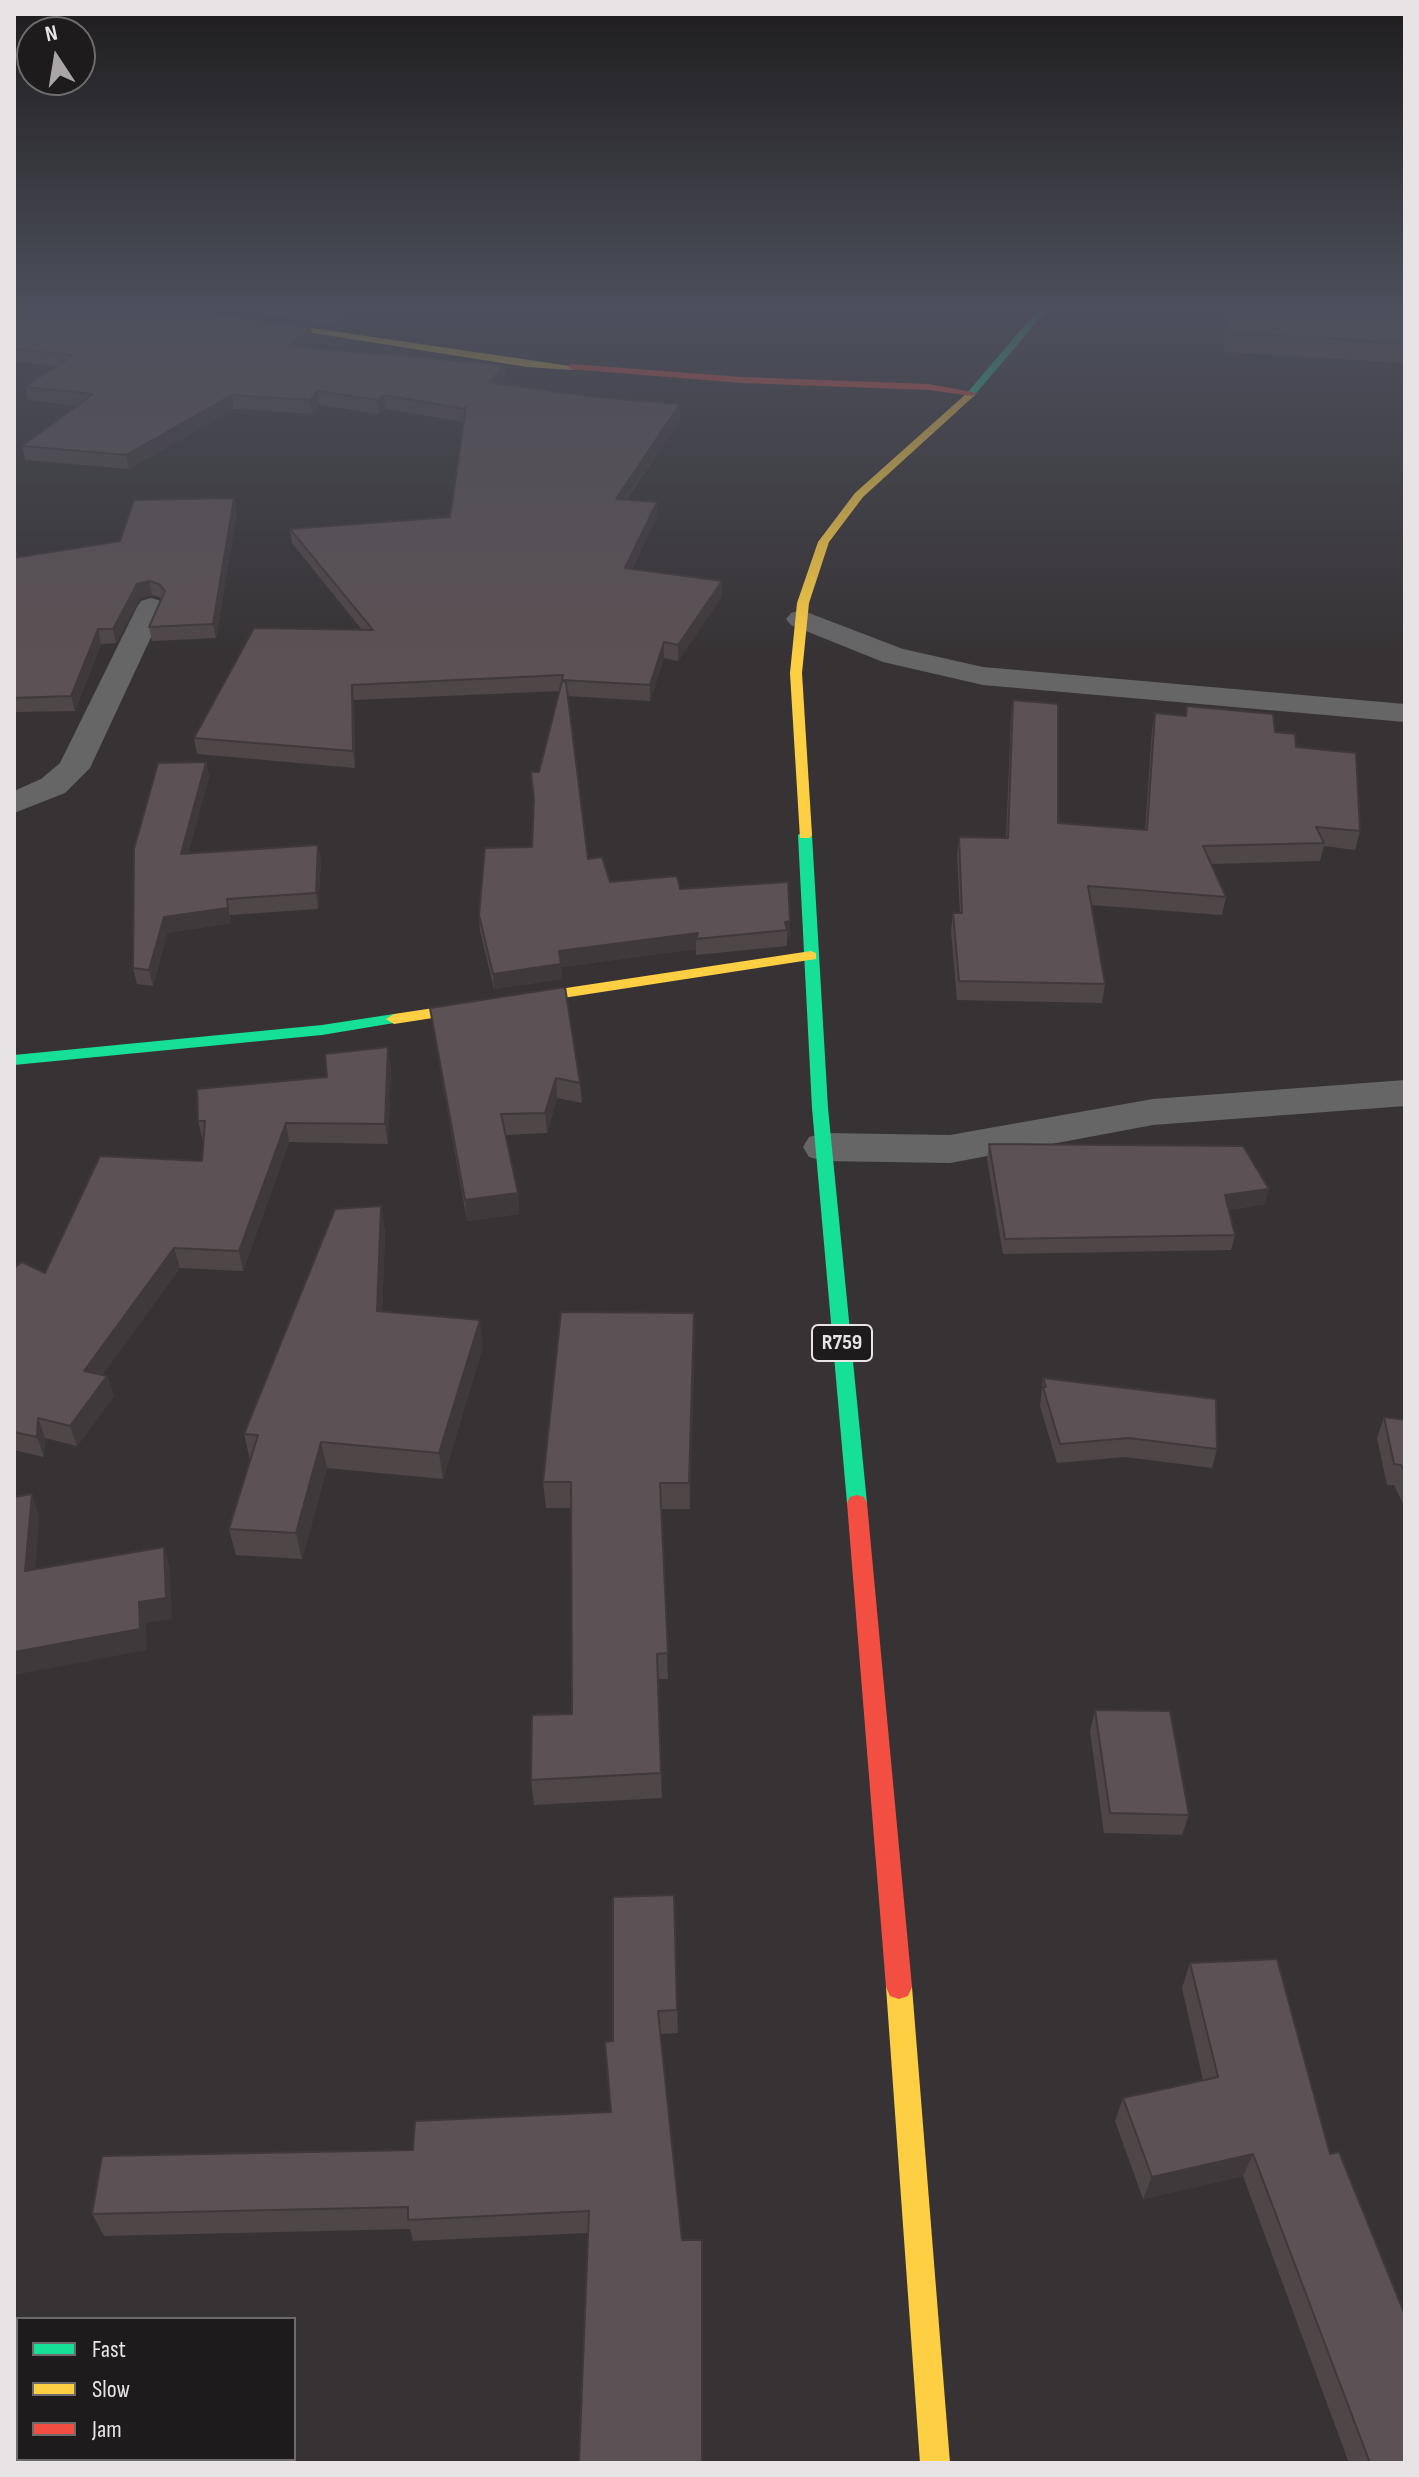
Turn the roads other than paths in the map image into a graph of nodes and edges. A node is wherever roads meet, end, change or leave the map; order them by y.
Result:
1 (934, 428) edge
2 (151, 607) dead end
3 (801, 619) junction
4 (1405, 713) edge
5 (14, 803) edge
6 (811, 956) junction
7 (14, 1060) edge
8 (1405, 1093) edge
9 (824, 1147) junction
10 (935, 2463) edge

1 - 3 main road, R759
2 - 5 street
3 - 4 street
3 - 6 main road, R759
6 - 7 main road
6 - 9 main road, R759
8 - 9 street
9 - 10 main road, R759

